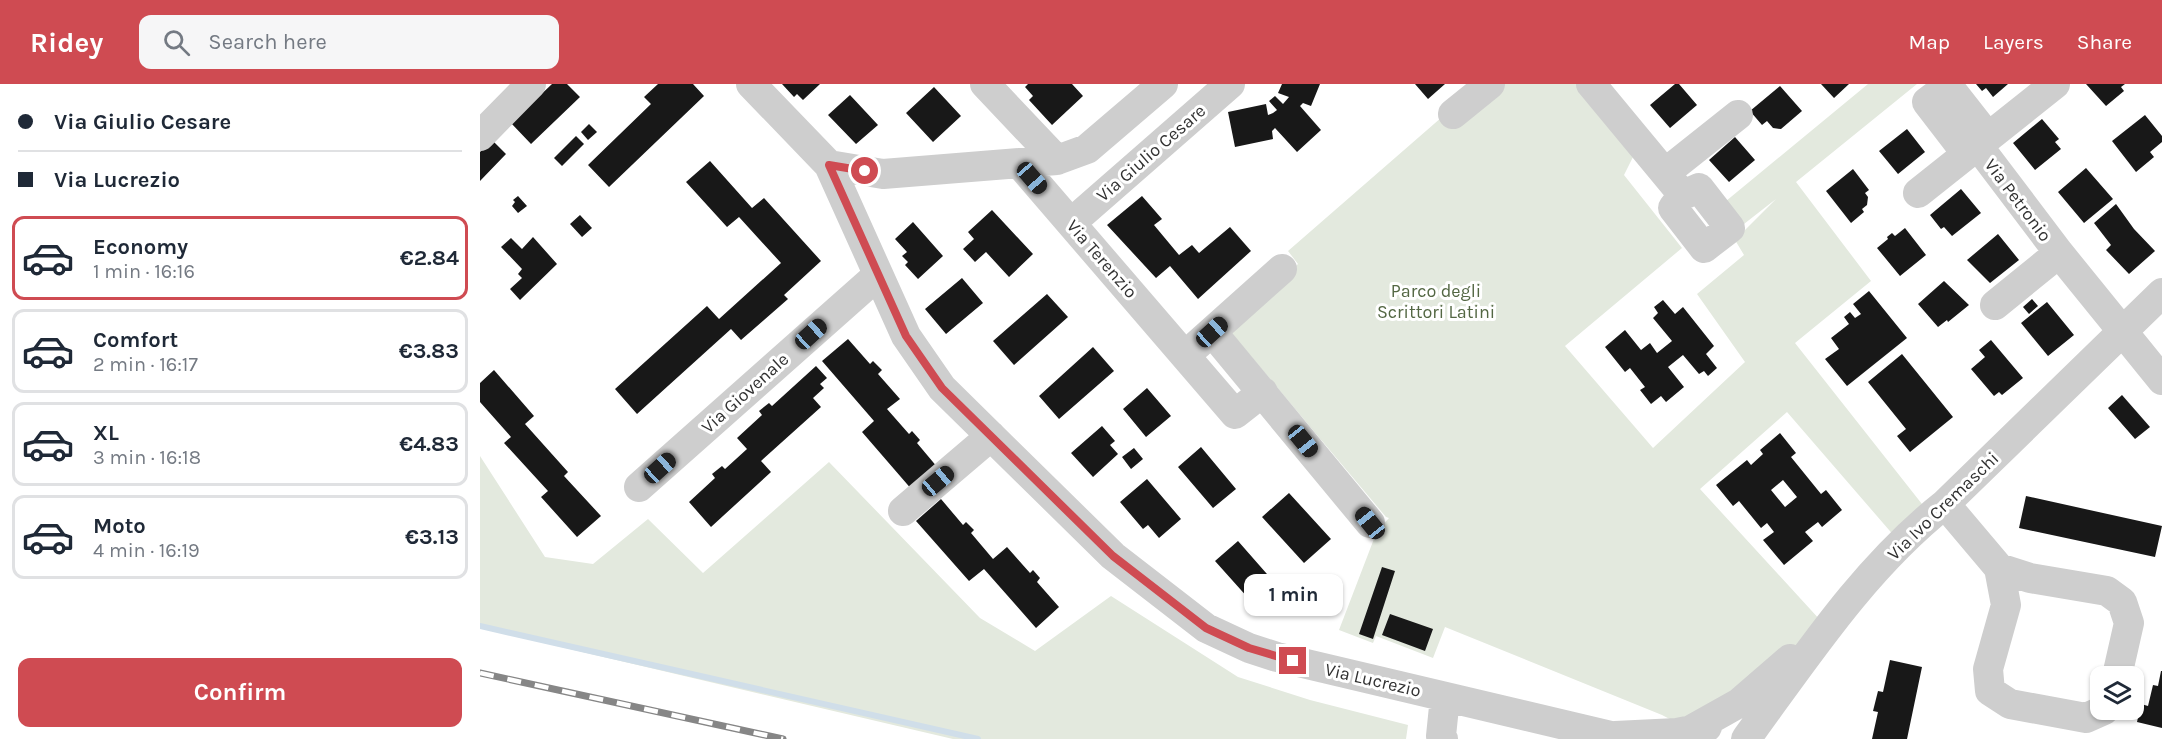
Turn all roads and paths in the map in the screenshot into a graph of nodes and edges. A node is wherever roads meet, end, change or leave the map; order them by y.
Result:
1 (531, 84) edge
2 (751, 84) edge
3 (985, 84) edge
4 (1163, 84) edge
5 (1230, 84) edge
6 (1490, 84) edge
7 (1591, 84) edge
8 (2055, 84) edge
9 (1453, 114) dead end
10 (1738, 115) dead end
11 (480, 136) edge
12 (1978, 146) junction
13 (1057, 160) junction
14 (1019, 163) junction
15 (829, 165) junction
16 (1918, 193) dead end
17 (1071, 223) junction
18 (2059, 254) junction
19 (1282, 269) dead end
20 (878, 275) junction
21 (2162, 293) edge
22 (1995, 305) dead end
23 (1212, 332) junction
24 (2121, 332) junction
25 (1185, 355) junction
26 (2162, 380) edge
27 (1263, 392) junction
28 (991, 436) junction
29 (639, 487) dead end
30 (1945, 504) junction
31 (903, 511) dead end
32 (1370, 523) dead end
33 (1999, 568) junction
34 (1827, 628) junction
35 (2119, 666) edge
36 (1445, 697) junction
37 (2090, 716) edge
38 (1689, 731) junction
39 (1620, 738) edge
40 (1443, 739) edge
41 (1739, 739) edge
42 (1746, 739) edge

1 - 11 street
2 - 15 street, Via Lucrezio
3 - 13 street
4 - 13 street
5 - 17 street, Via Giulio Cesare
6 - 9 street
7 - 10 street
8 - 12 street, Via Petronio
12 - 16 street, Via Petronio
12 - 18 street, Via Petronio
13 - 14 street
14 - 15 street
14 - 17 street, Via Terenzio
15 - 20 street, Via Lucrezio
17 - 25 street, Via Terenzio
18 - 22 street, Via Petronio
18 - 24 street, Via Petronio
19 - 23 street
20 - 28 street, Via Lucrezio
20 - 29 street, Via Giovenale
21 - 24 street, Via Ivo Cremaschi
23 - 25 street
23 - 27 street
24 - 26 street, Via Petronio
24 - 30 street, Via Ivo Cremaschi
25 - 27 street, Via Terenzio
27 - 32 street
28 - 31 street
28 - 36 street, Via Lucrezio
30 - 33 street
30 - 34 street, Via Ivo Cremaschi
33 - 35 street
33 - 37 street
34 - 38 street, Via Lucrezio
34 - 42 street, Via Ivo Cremaschi
36 - 39 street, Via Lucrezio
36 - 40 street
38 - 39 street, Via Lucrezio
38 - 41 street, Via Lucrezio

